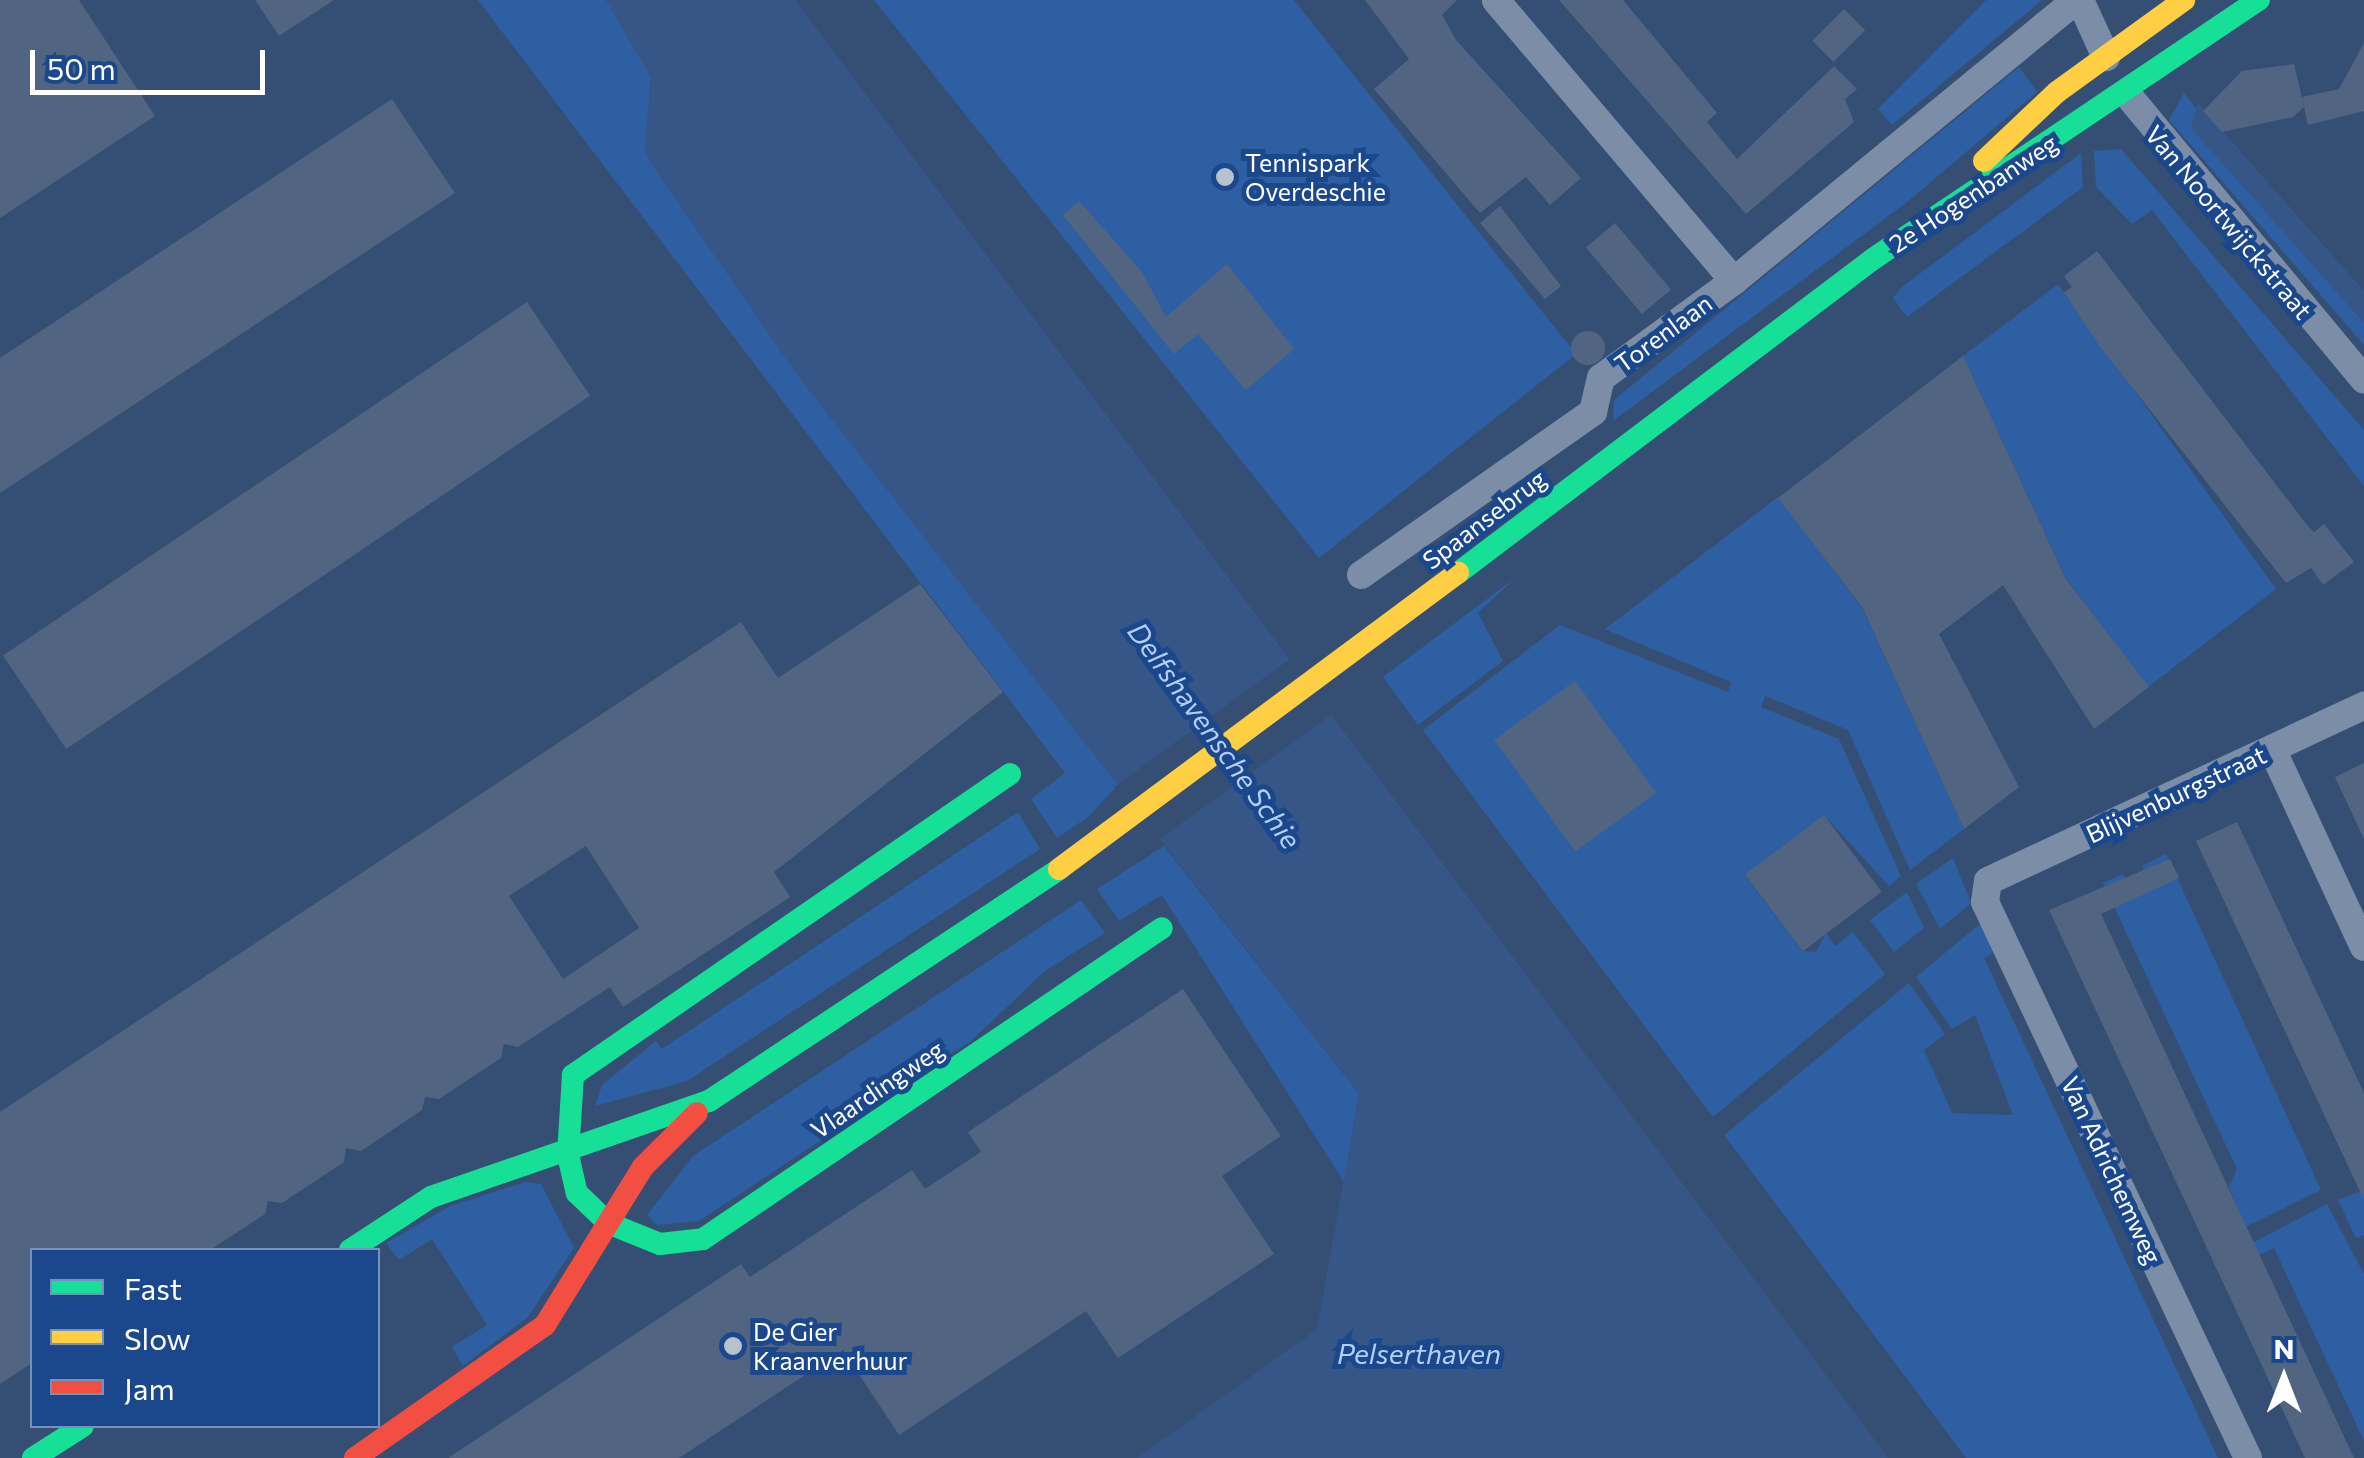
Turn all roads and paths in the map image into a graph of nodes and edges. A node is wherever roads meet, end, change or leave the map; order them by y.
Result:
1 (1496, 0) edge
2 (2078, 0) edge
3 (2184, 0) edge
4 (2259, 0) edge
5 (2106, 57) junction
6 (2127, 94) junction
7 (1874, 259) junction
8 (1734, 281) junction
9 (2364, 380) edge
10 (1361, 576) dead end
11 (2364, 706) edge
12 (2272, 749) junction
13 (1010, 774) dead end
14 (1988, 881) joint
15 (1162, 928) dead end
16 (2364, 947) edge
17 (709, 1101) junction
18 (568, 1155) junction
19 (608, 1223) junction
20 (353, 1248) edge
21 (80, 1428) edge
22 (33, 1458) edge
23 (355, 1458) edge
24 (2248, 1458) edge

1 - 8 street, Torenlaan
2 - 5 street
2 - 8 street
3 - 5 street, 2e Hogenbanweg
4 - 6 street, 2e Hogenbanweg
5 - 6 street, Van Noortwijckstraat
5 - 7 street, 2e Hogenbanweg
6 - 7 street, 2e Hogenbanweg
6 - 9 street, Van Noortwijckstraat
7 - 17 street, Spaansebrug
8 - 10 street, Torenlaan
11 - 12 street, Blijvenburgstraat
12 - 14 street, Blijvenburgstraat
12 - 16 street
13 - 18 street, Vlaardingweg
14 - 24 street, Van Adrichemweg
15 - 19 street, Vlaardingweg
17 - 18 street
17 - 19 street
18 - 19 street, Vlaardingweg
18 - 20 street
19 - 23 street
21 - 22 street

